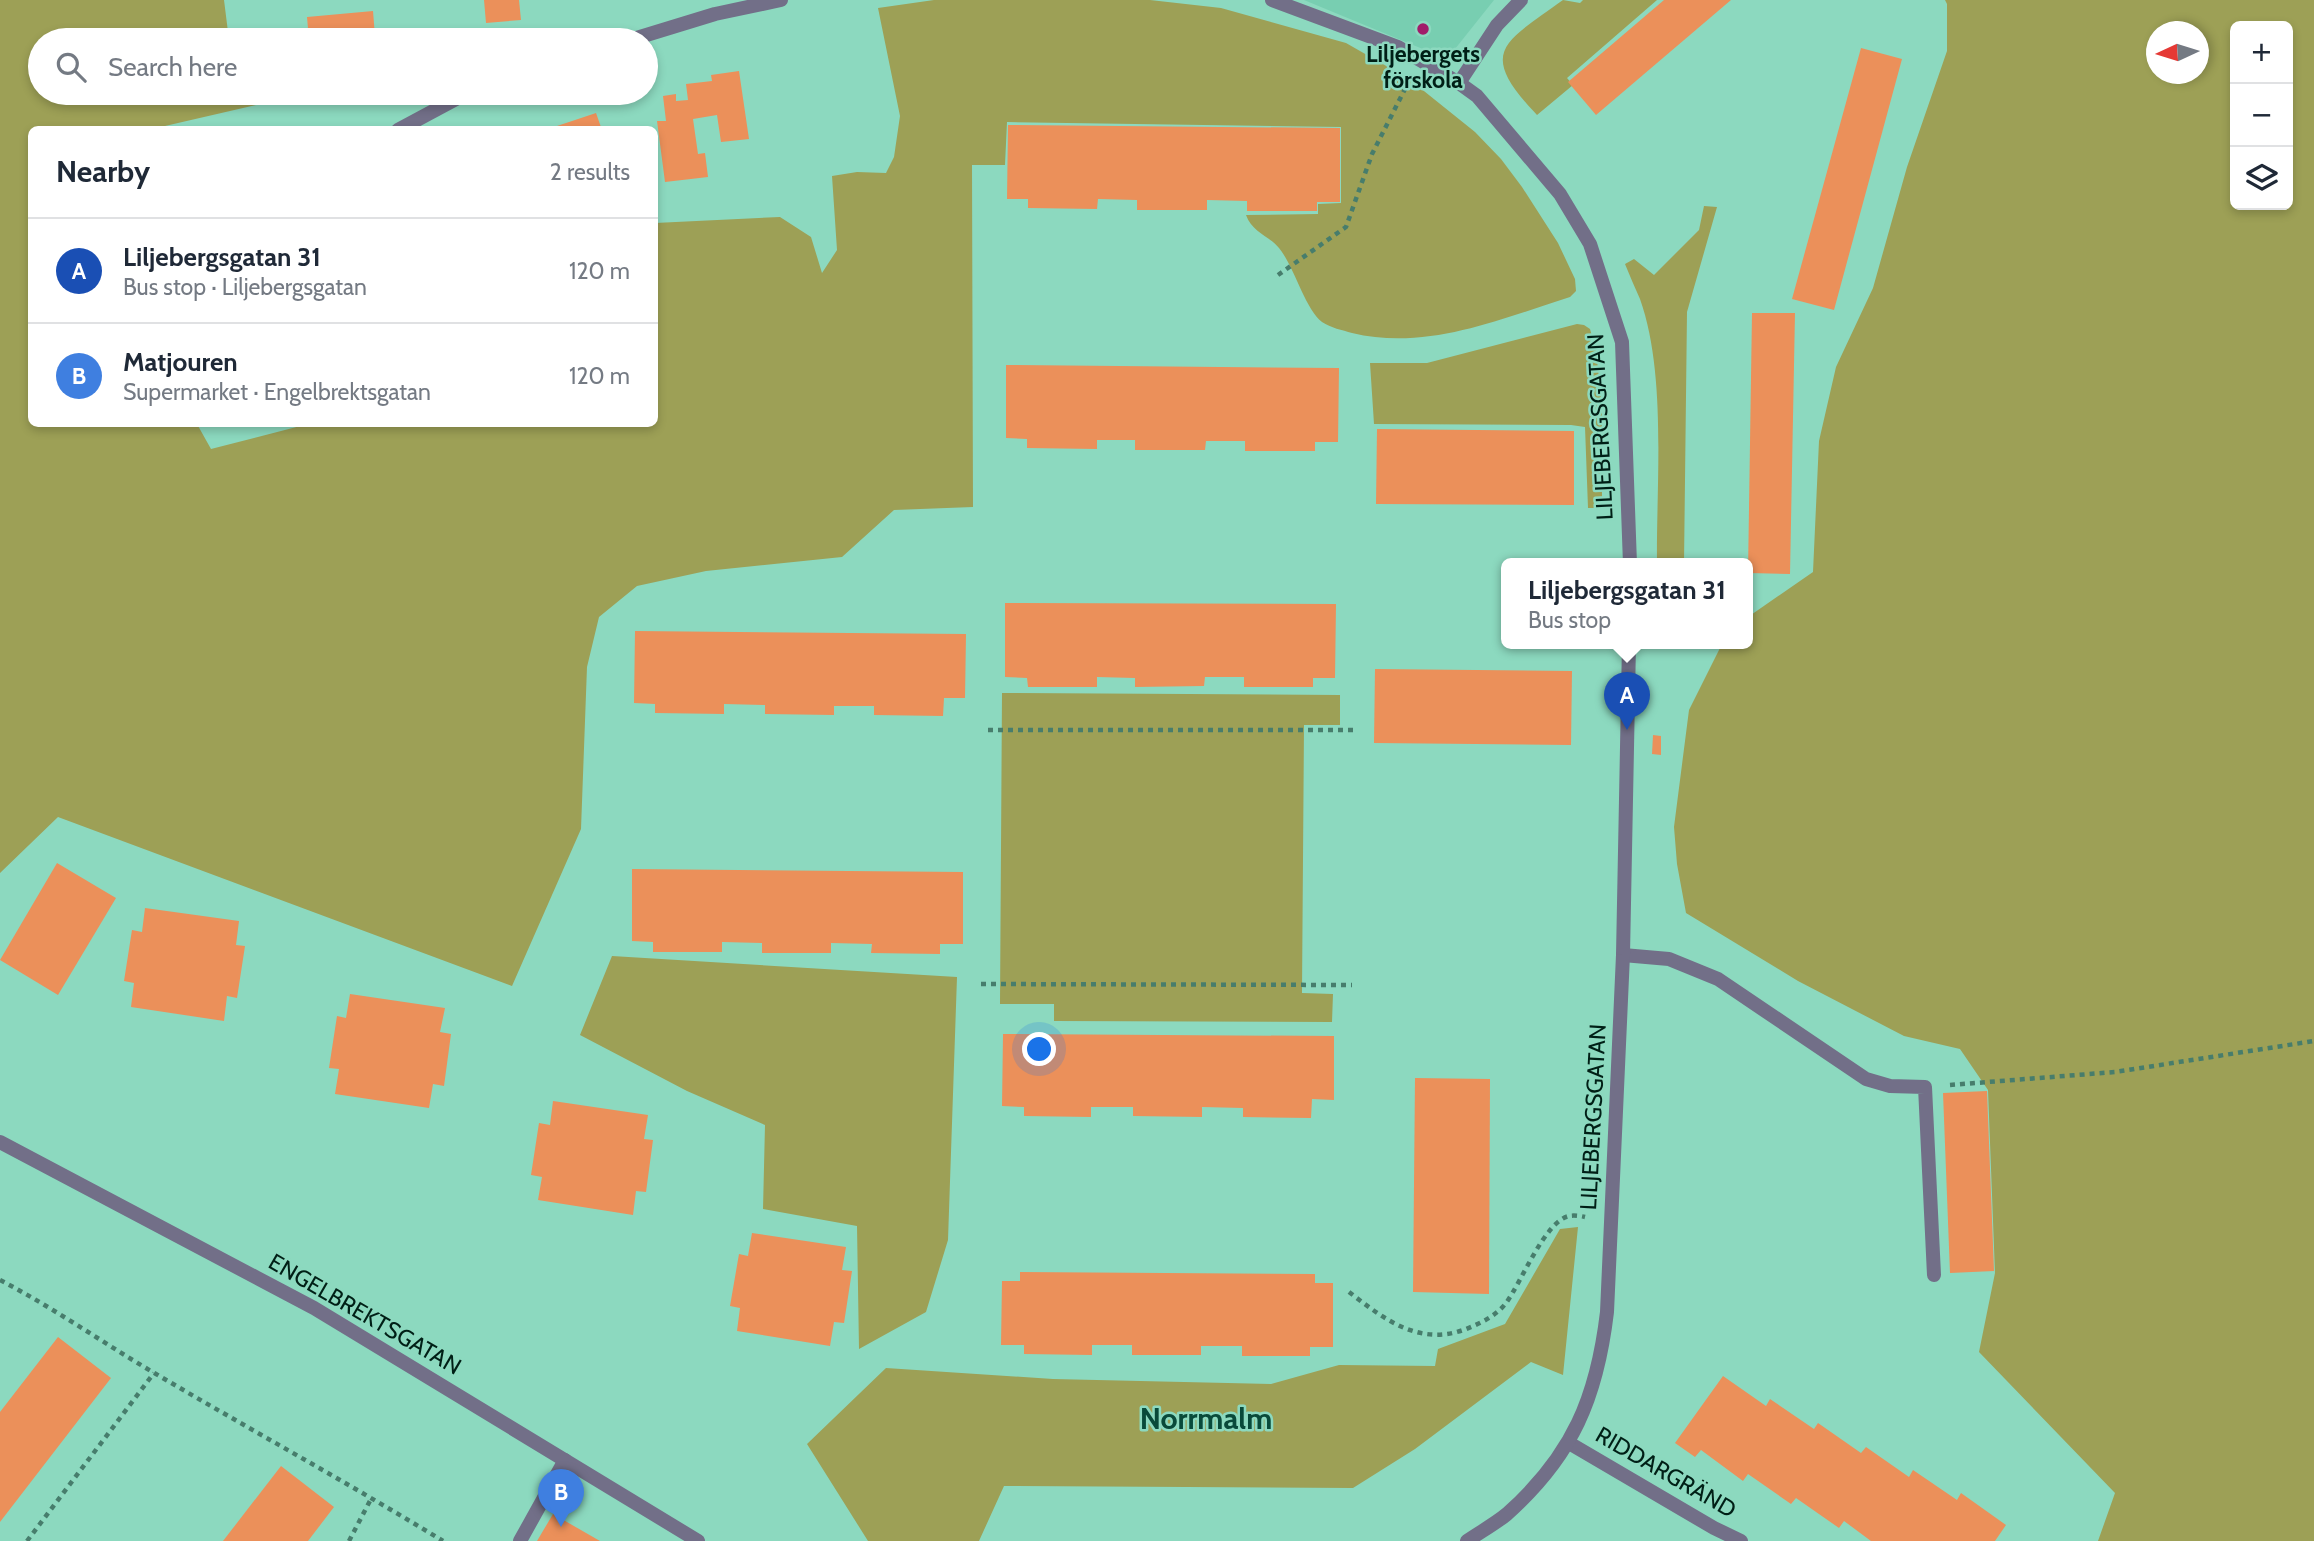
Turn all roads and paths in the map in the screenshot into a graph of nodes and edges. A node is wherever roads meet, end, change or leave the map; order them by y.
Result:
1 (781, 0) edge
2 (1272, 0) edge
3 (1521, 0) edge
4 (658, 32) edge
5 (1422, 61) junction
6 (1459, 83) junction
7 (445, 105) edge
8 (405, 126) edge
9 (1278, 275) dead end
10 (1630, 558) edge
11 (1629, 649) edge
12 (988, 730) dead end
13 (1354, 730) dead end
14 (1623, 955) junction
15 (981, 984) dead end
16 (1352, 985) dead end
17 (2314, 1041) edge
18 (1925, 1087) junction
19 (0, 1142) edge
20 (1611, 1217) junction
21 (1934, 1275) dead end
22 (0, 1280) edge
23 (1349, 1292) dead end
24 (154, 1373) junction
25 (1569, 1443) junction
26 (565, 1460) junction
27 (372, 1497) junction
28 (27, 1541) edge
29 (349, 1541) edge
30 (443, 1541) edge
31 (520, 1541) edge
32 (698, 1541) edge
33 (1467, 1541) edge
34 (1741, 1541) edge

1 - 4 street
2 - 5 street, LILJEBERGSGATAN
3 - 6 street
5 - 6 street, LILJEBERGSGATAN
5 - 9 path
6 - 10 street, LILJEBERGSGATAN
7 - 8 street
11 - 14 street, LILJEBERGSGATAN
12 - 13 path
14 - 18 street
14 - 20 street, LILJEBERGSGATAN
15 - 16 path
17 - 18 path
18 - 21 street
19 - 26 street, ENGELBREKTSGATAN
20 - 23 path
20 - 25 street, LILJEBERGSGATAN
22 - 24 path
24 - 27 path
24 - 28 path
25 - 33 street, LILJEBERGSGATAN
25 - 34 street, RIDDARGRÄND
26 - 31 street
26 - 32 street, ENGELBREKTSGATAN
27 - 29 path
27 - 30 path

